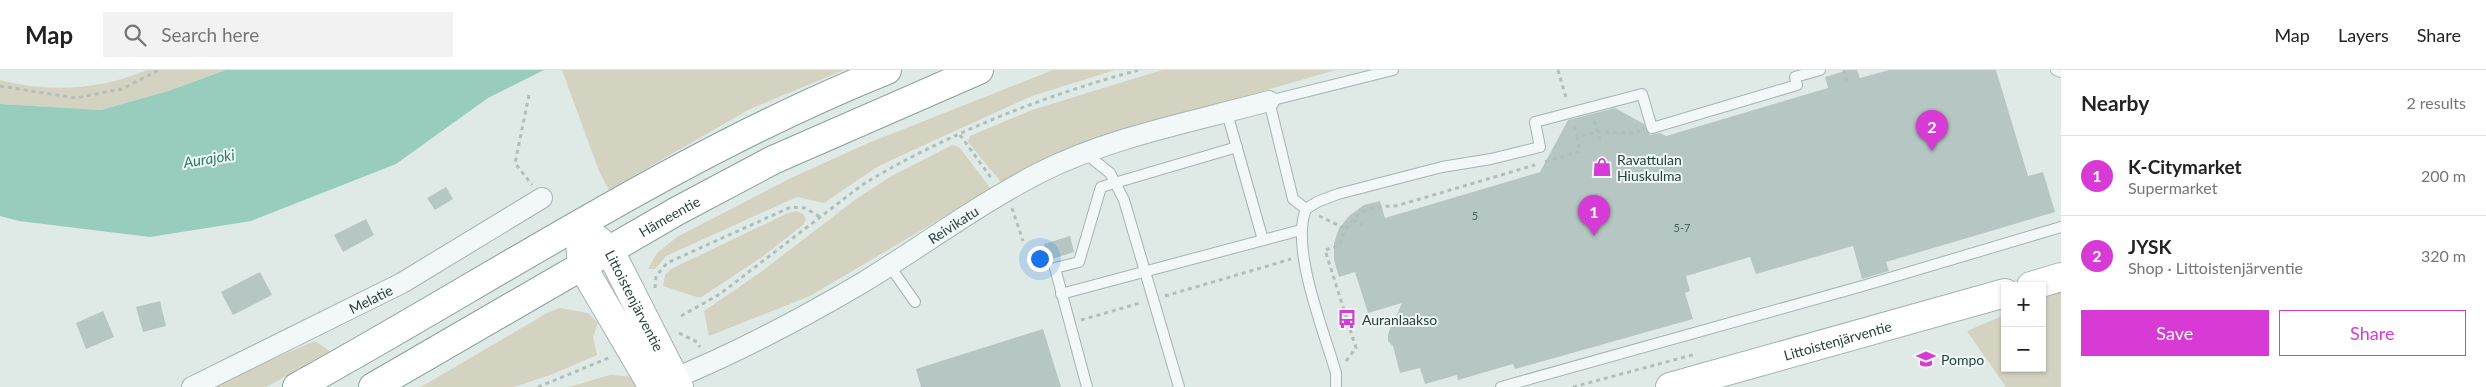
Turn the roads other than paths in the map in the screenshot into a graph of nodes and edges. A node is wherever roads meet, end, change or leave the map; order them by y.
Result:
1 (887, 70) edge
2 (979, 70) edge
3 (1393, 70) edge
4 (1820, 70) edge
5 (2056, 70) edge
6 (2061, 72) edge
7 (1269, 101) junction
8 (1227, 112) junction
9 (1237, 146) junction
10 (1085, 153) junction
11 (1115, 183) junction
12 (542, 198) road end
13 (1306, 209) junction
14 (579, 225) junction
15 (2061, 227) edge
16 (1301, 230) junction
17 (1263, 240) junction
18 (609, 249) junction
19 (890, 265) junction
20 (582, 266) junction
21 (1145, 271) junction
22 (2061, 277) edge
23 (2044, 282) edge
24 (1061, 294) junction
25 (2001, 294) edge
26 (915, 302) dead end
27 (669, 384) edge
28 (1684, 385) edge
29 (192, 387) edge
30 (297, 387) edge
31 (372, 387) edge
32 (1087, 387) edge
33 (1179, 387) edge
34 (1336, 387) edge
35 (1501, 387) edge

1 - 14 main road
2 - 18 main road, Hämeentie
3 - 7 lane
4 - 13 lane
5 - 6 lane
7 - 8 street, Reivikatu
7 - 13 lane
8 - 9 lane
8 - 10 street, Reivikatu
9 - 11 lane
9 - 17 lane
10 - 11 lane
10 - 19 street, Reivikatu
11 - 21 lane
11 - 24 lane
12 - 29 street, Melatie
13 - 16 lane
14 - 18 main road, Littoistenjärventie
14 - 20 main road, Littoistenjärventie
14 - 30 main road
15 - 35 lane
16 - 17 lane
16 - 34 lane
17 - 21 lane
18 - 20 main road, Hämeentie
18 - 27 main road, Littoistenjärventie
19 - 26 lane
19 - 27 street, Reivikatu
20 - 27 main road, Littoistenjärventie
20 - 31 main road, Hämeentie
21 - 24 lane
21 - 33 lane
22 - 23 main road
24 - 32 lane
25 - 28 main road, Littoistenjärventie

